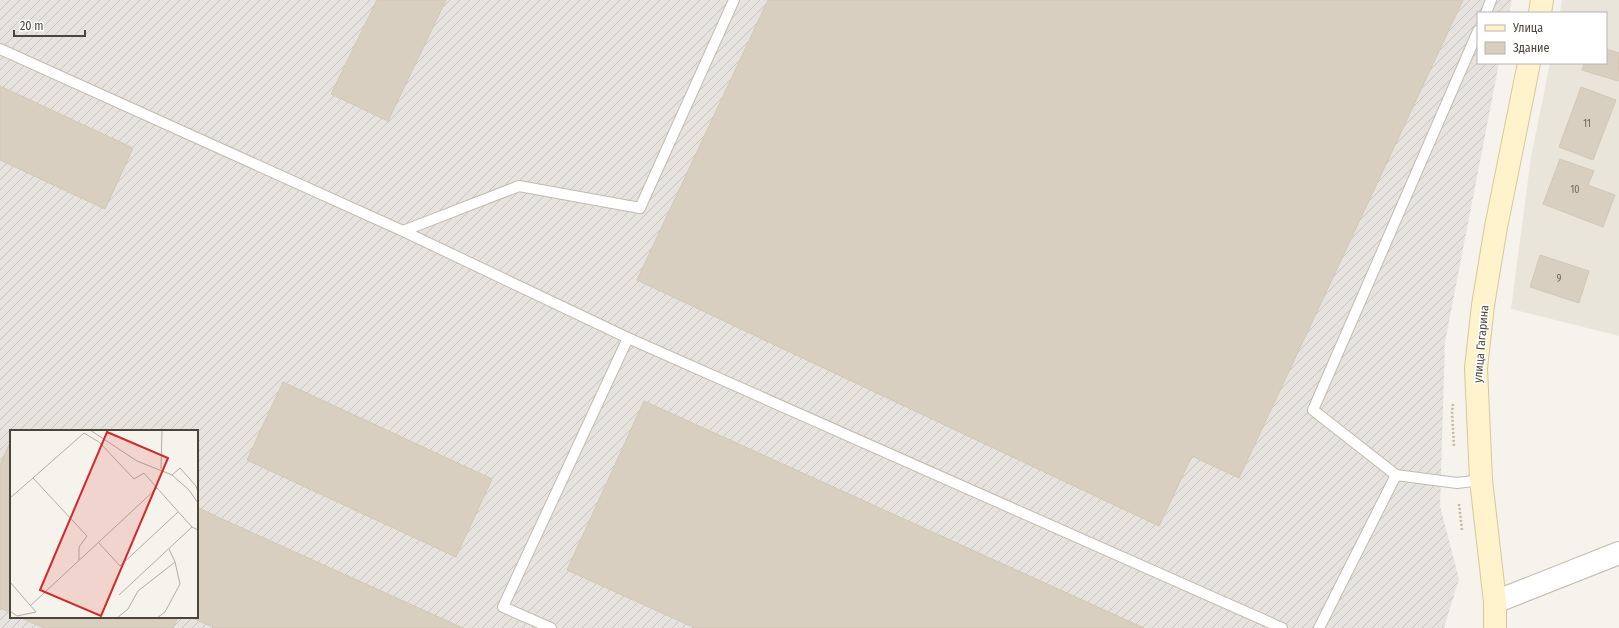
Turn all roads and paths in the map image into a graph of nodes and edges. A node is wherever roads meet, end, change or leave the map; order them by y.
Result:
1 (734, 0) edge
2 (1491, 0) edge
3 (1542, 0) edge
4 (1486, 12) edge
5 (1540, 12) edge
6 (1477, 33) edge
7 (0, 49) edge
8 (1529, 64) edge
9 (403, 232) junction
10 (628, 338) junction
11 (1396, 475) junction
12 (1481, 480) junction
13 (1619, 553) edge
14 (1495, 602) junction
15 (551, 628) edge
16 (1282, 628) edge
17 (1319, 628) edge
18 (1495, 628) edge

1 - 9 lane
2 - 4 lane
3 - 5 main road
6 - 11 lane
7 - 9 lane
8 - 12 main road, улица Гагарина
9 - 10 lane
10 - 15 lane
10 - 16 lane
11 - 12 lane
11 - 17 lane
12 - 14 main road, улица Гагарина
13 - 14 street
14 - 18 main road, улица Гагарина

